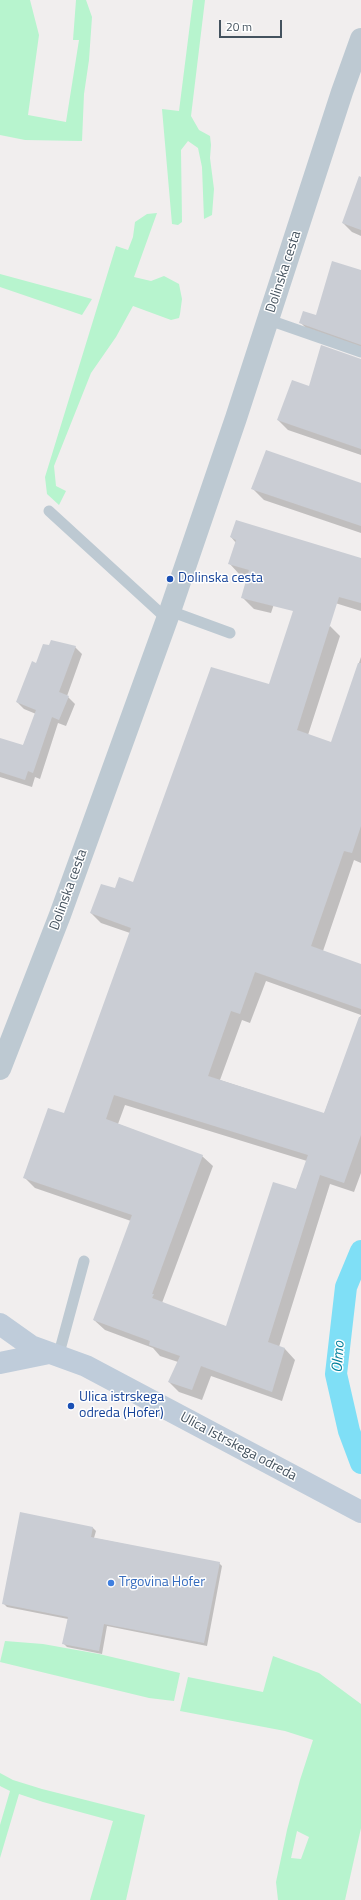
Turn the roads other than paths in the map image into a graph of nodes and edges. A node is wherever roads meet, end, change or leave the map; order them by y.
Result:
1 (361, 39) edge
2 (269, 320) junction
3 (361, 352) edge
4 (49, 511) dead end
5 (169, 615) junction
6 (230, 632) dead end
7 (0, 1069) edge
8 (84, 1261) dead end
9 (0, 1324) edge
10 (54, 1355) junction
11 (0, 1362) edge
12 (361, 1512) edge

1 - 2 street, Dolinska cesta
2 - 3 lane
2 - 5 street, Dolinska cesta
4 - 5 lane
5 - 6 lane
5 - 7 street, Dolinska cesta
8 - 10 lane
9 - 10 street
10 - 11 street
10 - 12 street, Ulica Istrskega odreda

